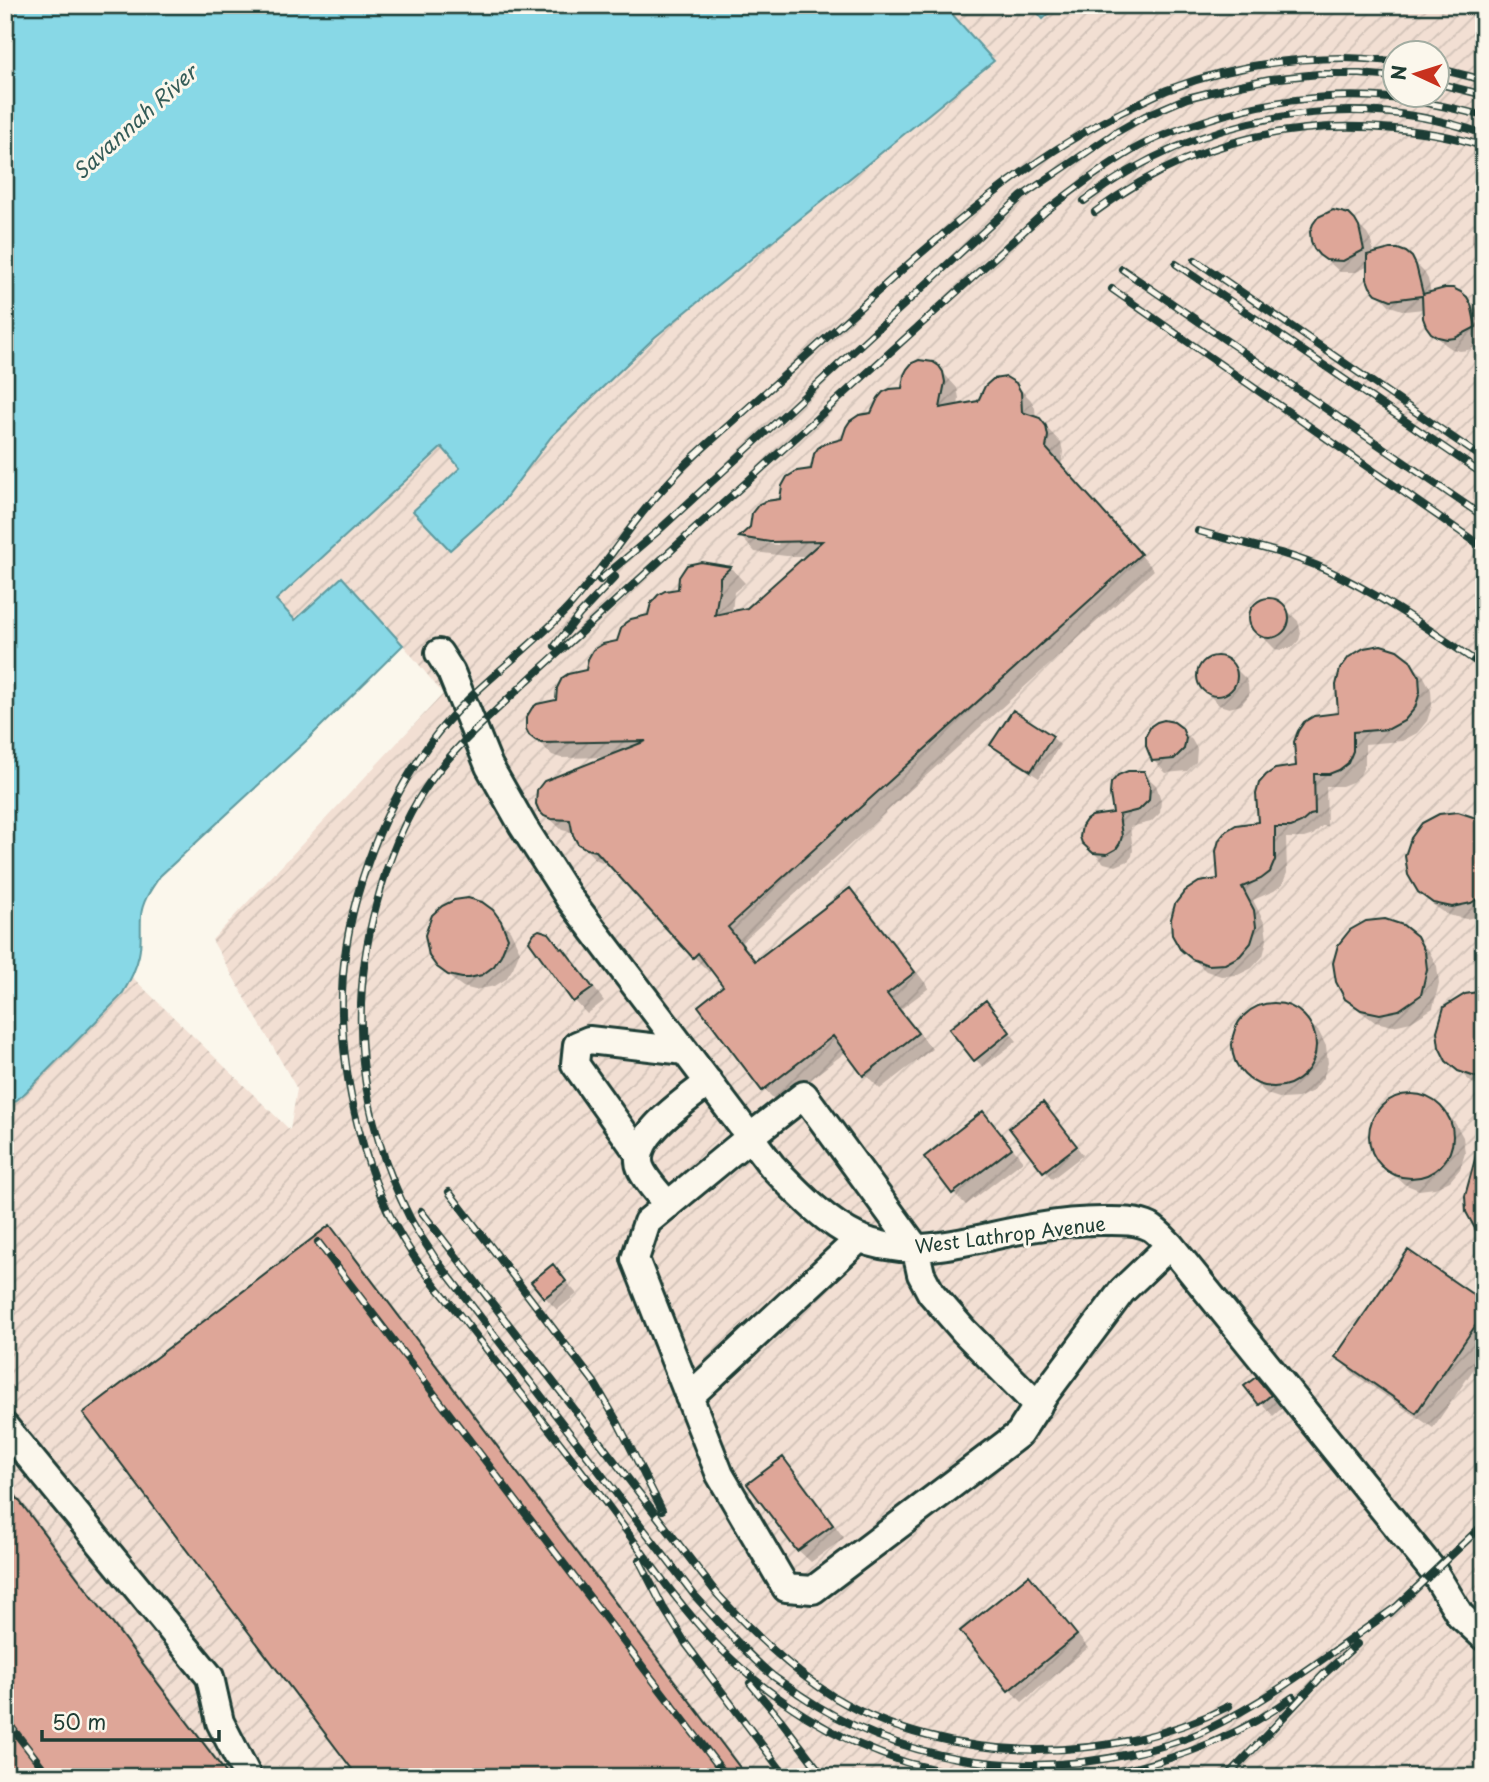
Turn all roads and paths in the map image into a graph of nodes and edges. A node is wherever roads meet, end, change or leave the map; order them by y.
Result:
1 (439, 653) dead end
2 (685, 1051) junction
3 (709, 1082) junction
4 (750, 1137) junction
5 (639, 1154) junction
6 (668, 1205) junction
7 (860, 1238) junction
8 (1170, 1245) junction
9 (915, 1247) junction
10 (689, 1397) junction
11 (1038, 1406) junction
12 (5, 1427) edge
13 (1484, 1637) edge
14 (248, 1777) edge

1 - 2 street, West Lathrop Avenue
2 - 3 street, West Lathrop Avenue
2 - 5 street
3 - 4 street, West Lathrop Avenue
3 - 5 street
4 - 6 street
4 - 7 street, West Lathrop Avenue
4 - 9 street
5 - 6 street
6 - 10 street
7 - 9 street, West Lathrop Avenue
7 - 10 street
8 - 9 street, West Lathrop Avenue
8 - 11 street
8 - 13 street, West Lathrop Avenue
9 - 11 street
10 - 11 street
12 - 14 street

